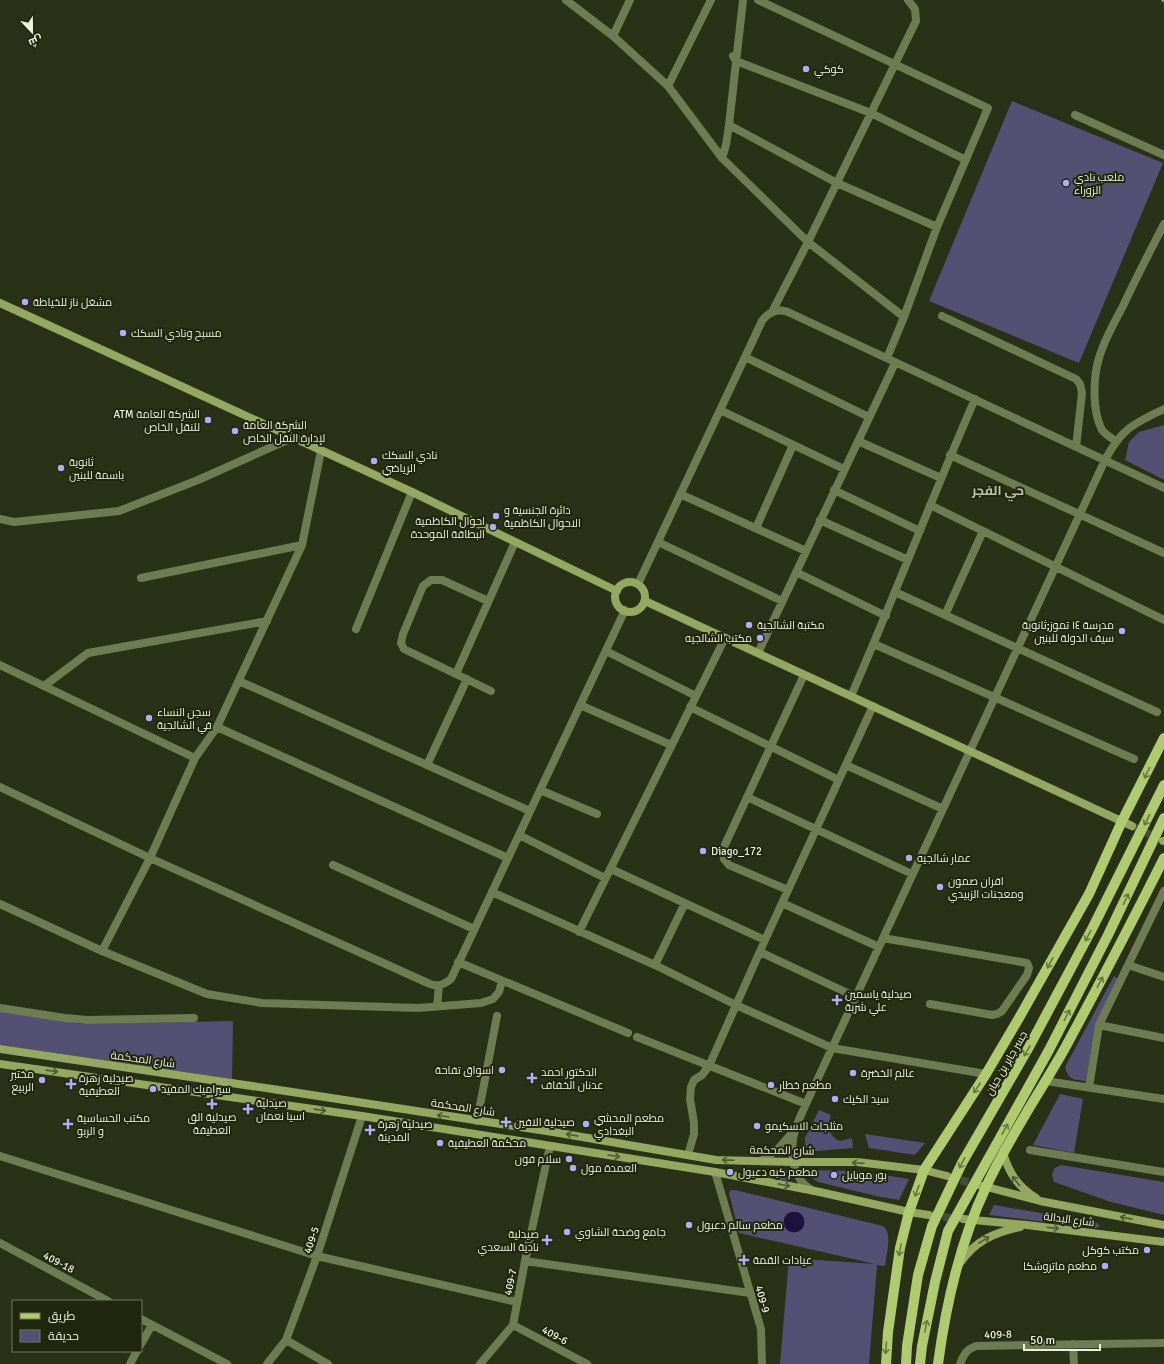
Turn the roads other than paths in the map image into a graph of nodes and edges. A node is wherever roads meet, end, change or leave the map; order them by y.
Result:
1 (566, 0) edge
2 (630, 0) edge
3 (743, 0) edge
4 (758, 0) edge
5 (908, 0) edge
6 (707, 1) edge
7 (613, 36) junction
8 (735, 58) junction
9 (895, 64) junction
10 (668, 86) junction
11 (871, 113) junction
12 (1075, 115) dead end
13 (728, 126) junction
14 (1164, 155) edge
15 (722, 158) junction
16 (966, 160) junction
17 (837, 183) junction
18 (1164, 224) edge
19 (937, 227) junction
20 (808, 242) junction
21 (0, 303) edge
22 (13, 309) junction
23 (0, 310) edge
24 (772, 312) junction
25 (942, 316) dead end
26 (904, 317) junction
27 (745, 357) junction
28 (887, 358) junction
29 (895, 362) junction
30 (975, 399) junction
31 (1164, 409) edge
32 (720, 410) junction
33 (869, 416) junction
34 (292, 438) junction
35 (858, 441) junction
36 (1116, 441) junction
37 (793, 445) junction
38 (1076, 447) junction
39 (321, 451) junction
40 (950, 455) junction
41 (1105, 460) junction
42 (844, 469) junction
43 (941, 478) junction
44 (1164, 488) edge
45 (834, 490) junction
46 (412, 492) junction
47 (680, 494) junction
48 (930, 505) junction
49 (1079, 514) junction
50 (0, 519) edge
51 (820, 520) junction
52 (756, 528) junction
53 (920, 531) junction
54 (983, 531) junction
55 (515, 542) junction
56 (658, 542) junction
57 (302, 545) junction
58 (806, 551) junction
59 (1164, 553) edge
60 (908, 560) junction
61 (1055, 566) junction
62 (796, 572) junction
63 (142, 578) dead end
64 (638, 584) junction
65 (617, 591) junction
66 (895, 592) junction
67 (645, 600) junction
68 (488, 601) junction
69 (782, 601) junction
70 (625, 610) junction
71 (945, 615) junction
72 (886, 616) junction
73 (1164, 620) edge
74 (267, 621) junction
75 (356, 630) dead end
76 (725, 638) junction
77 (874, 644) junction
78 (1017, 648) junction
79 (606, 650) junction
80 (758, 653) junction
81 (0, 665) edge
82 (456, 674) junction
83 (804, 674) junction
84 (467, 679) junction
85 (239, 681) junction
86 (44, 686) junction
87 (491, 691) dead end
88 (696, 696) junction
89 (851, 696) junction
90 (994, 697) junction
91 (580, 705) junction
92 (873, 706) junction
93 (690, 707) junction
94 (1157, 712) dead end
95 (217, 727) junction
96 (1164, 738) edge
97 (671, 745) junction
98 (771, 745) junction
99 (970, 751) junction
100 (195, 758) junction
101 (1134, 759) dead end
102 (427, 765) junction
103 (846, 766) junction
104 (839, 780) junction
105 (1164, 785) edge
106 (0, 787) edge
107 (540, 790) junction
108 (747, 797) junction
109 (943, 809) junction
110 (530, 811) junction
111 (597, 814) dead end
112 (1164, 818) edge
113 (1132, 826) tunnel mouth
114 (816, 829) junction
115 (519, 835) junction
116 (150, 858) junction
117 (508, 858) junction
118 (1164, 858) edge
119 (333, 865) dead end
120 (610, 869) junction
121 (912, 874) junction
122 (605, 878) junction
123 (788, 890) junction
124 (1164, 891) edge
125 (492, 892) junction
126 (685, 903) junction
127 (782, 903) junction
128 (0, 904) edge
129 (1156, 908) junction
130 (1164, 912) edge
131 (474, 929) junction
132 (579, 932) junction
133 (883, 938) junction
134 (765, 940) junction
135 (879, 947) junction
136 (102, 951) junction
137 (760, 952) junction
138 (458, 962) junction
139 (655, 965) junction
140 (1128, 965) junction
141 (1164, 977) edge
142 (502, 981) junction
143 (439, 986) junction
144 (856, 997) junction
145 (930, 1004) dead end
146 (736, 1005) junction
147 (437, 1006) junction
148 (0, 1008) edge
149 (497, 1016) dead end
150 (194, 1018) dead end
151 (1099, 1025) junction
152 (628, 1033) dead end
153 (637, 1037) dead end
154 (1164, 1038) edge
155 (832, 1048) junction
156 (0, 1049) edge
157 (0, 1064) edge
158 (709, 1066) junction
159 (986, 1074) junction
160 (1046, 1081) junction
161 (1089, 1087) junction
162 (1164, 1099) edge
163 (806, 1104) junction
164 (362, 1116) junction
165 (477, 1121) junction
166 (795, 1130) junction
167 (550, 1146) junction
168 (1030, 1150) dead end
169 (1003, 1153) junction
170 (688, 1155) junction
171 (0, 1156) edge
172 (761, 1161) junction
173 (793, 1162) junction
174 (924, 1170) junction
175 (1164, 1171) edge
176 (715, 1172) junction
177 (947, 1176) tunnel mouth
178 (983, 1186) junction
179 (815, 1191) junction
180 (1040, 1201) junction
181 (909, 1212) junction
182 (929, 1215) tunnel mouth
183 (968, 1220) junction
184 (1027, 1225) junction
185 (1164, 1225) edge
186 (1164, 1242) edge
187 (0, 1243) edge
188 (317, 1256) junction
189 (525, 1262) junction
190 (958, 1267) junction
191 (750, 1293) junction
192 (106, 1300) edge
193 (517, 1302) junction
194 (142, 1319) edge
195 (152, 1324) junction
196 (513, 1325) junction
197 (286, 1340) junction
198 (142, 1342) edge
199 (1164, 1343) edge
200 (1073, 1344) junction
201 (136, 1352) edge
202 (130, 1364) edge
203 (227, 1364) edge
204 (267, 1364) edge
205 (328, 1364) edge
206 (480, 1364) edge
207 (587, 1364) edge
208 (762, 1364) edge
209 (886, 1364) edge
210 (906, 1364) edge
211 (920, 1364) edge
212 (938, 1364) edge
213 (960, 1364) edge
214 (1074, 1364) edge

1 - 7 street
2 - 7 street
3 - 8 street
4 - 9 street
5 - 9 street
6 - 10 street
7 - 10 street
8 - 11 street
8 - 13 street
9 - 11 street
9 - 16 street
10 - 15 street
11 - 16 street
11 - 17 street
12 - 14 street
13 - 15 street
13 - 17 street
15 - 20 street
16 - 19 street
17 - 19 street
17 - 20 street
18 - 36 street
19 - 26 street
20 - 24 street
20 - 26 street
21 - 22 main road
22 - 23 main road
22 - 34 main road
24 - 27 street
24 - 28 street
25 - 38 street
26 - 28 street
27 - 32 street
27 - 33 street
28 - 29 street
29 - 30 street
29 - 33 street
30 - 38 street
30 - 40 street
31 - 36 street
32 - 37 street
32 - 47 street
33 - 35 street
34 - 39 main road
34 - 50 street
35 - 42 street
35 - 43 street
36 - 41 street
37 - 42 street
37 - 52 street
38 - 41 street
39 - 46 main road
39 - 57 street
40 - 43 street
40 - 49 street
41 - 44 street
41 - 49 street
42 - 45 street
43 - 48 street
45 - 51 street
45 - 53 street
46 - 55 main road
46 - 75 street
47 - 52 street
47 - 56 street
48 - 53 street
48 - 54 street
49 - 59 street
49 - 61 street
51 - 58 street
51 - 60 street
52 - 58 street
53 - 60 street
54 - 61 street
54 - 71 street
55 - 65 main road
55 - 68 street
56 - 64 street
56 - 69 street
57 - 63 street
57 - 74 street
58 - 62 street
60 - 66 street
61 - 73 street
61 - 78 street
62 - 69 street
62 - 72 street
64 - 65 main road
64 - 67 main road
65 - 70 main road
66 - 71 street
66 - 72 street
67 - 70 main road
67 - 76 main road
68 - 82 street
68 - 82 street
69 - 80 street
70 - 79 street
71 - 78 street
72 - 77 street
74 - 85 street
74 - 86 street
76 - 80 main road
76 - 88 street
77 - 89 street
77 - 90 street
78 - 90 street
78 - 94 street
79 - 88 street
79 - 91 street
80 - 83 main road
81 - 86 street
82 - 84 street
83 - 89 main road
83 - 98 street
84 - 87 street
84 - 102 street
85 - 95 street
85 - 102 street
86 - 100 street
88 - 93 street
89 - 92 main road
90 - 99 street
90 - 101 street
91 - 97 street
91 - 107 street
92 - 99 main road
92 - 103 street
93 - 97 street
93 - 98 street
95 - 100 street
95 - 117 street
96 -> 159 main road
97 - 120 street
98 - 104 street
98 - 108 street
99 - 109 street
99 - 113 main road
100 - 116 street
102 - 110 street
103 - 104 street
103 - 109 street
104 - 114 street
105 -> 210 main road, جسر جابر بن حيان
106 - 116 street
107 - 110 street
107 - 111 street
108 - 114 street
108 - 123 street
109 - 121 street
110 - 115 street
211 -> 112 main road
114 - 121 street
114 - 123 street
115 - 117 street
115 - 122 street
116 - 136 street
116 - 143 street
117 - 125 street
160 -> 118 main road
119 - 131 street
120 - 122 street
120 - 126 street
121 - 133 street
122 - 132 street
123 - 127 street
124 - 129 street
125 - 131 street
125 - 132 street
126 - 134 street
126 - 139 street
127 - 134 street
127 - 135 street
128 - 136 street
129 - 130 street
129 - 140 street
131 - 138 street
132 - 139 street
133 - 135 street
133 - 145 street
134 - 137 street
135 - 144 street
136 - 147 street
137 - 144 street
137 - 146 street
138 - 142 street
138 - 143 street
139 - 146 street
140 - 141 street
140 - 151 street
142 - 147 street
142 - 152 street
143 - 147 street
144 - 155 street
146 - 155 street
146 - 158 street
148 - 150 street
149 - 165 street
151 - 154 street
151 - 161 street
153 - 158 street
155 - 159 street
155 - 163 street
165 -> 156 main road, شارع المحكمة
157 -> 164 main road
158 - 163 street
158 - 170 street
159 -> 174 main road
160 - 161 street
160 - 169 main road
161 - 162 street
163 - 166 street
164 - 167 main road
164 - 188 street, 409-5
170 -> 165 main road, شارع المحكمة
166 - 172 street
166 - 173 street
167 -> 176 main road
167 - 189 street, 409-7
168 - 175 street
169 - 178 main road
180 -> 169 main road
172 -> 170 main road, شارع المحكمة
171 - 188 street
172 - 173 main road, شارع المحكمة
174 -> 173 main road, شارع المحكمة
173 - 179 street
174 - 177 main road, شارع المحكمة
174 -> 181 main road
176 -> 179 main road
176 - 191 street, 409-9
178 - 180 main road, شارع البدالة
178 - 183 main road
179 - 181 main road
185 -> 180 main road, شارع البدالة
181 - 182 main road
181 -> 209 main road
183 - 184 main road, شارع البدالة
183 - 190 main road
184 -> 186 main road, شارع البدالة
190 -> 184 main road
187 - 192 street, 409-18
188 - 193 street
188 - 197 street, 409-5
189 - 191 street
189 - 193 street, 409-7
190 - 212 main road
191 - 208 street, 409-9
193 - 196 street, 409-7
194 - 195 street
195 - 198 street
195 - 203 street
196 - 206 street
196 - 207 street, 409-6
197 - 204 street, 409-5
197 - 205 street
199 - 200 street, 409-8
200 - 213 street, 409-8
200 - 214 street
201 - 202 street

